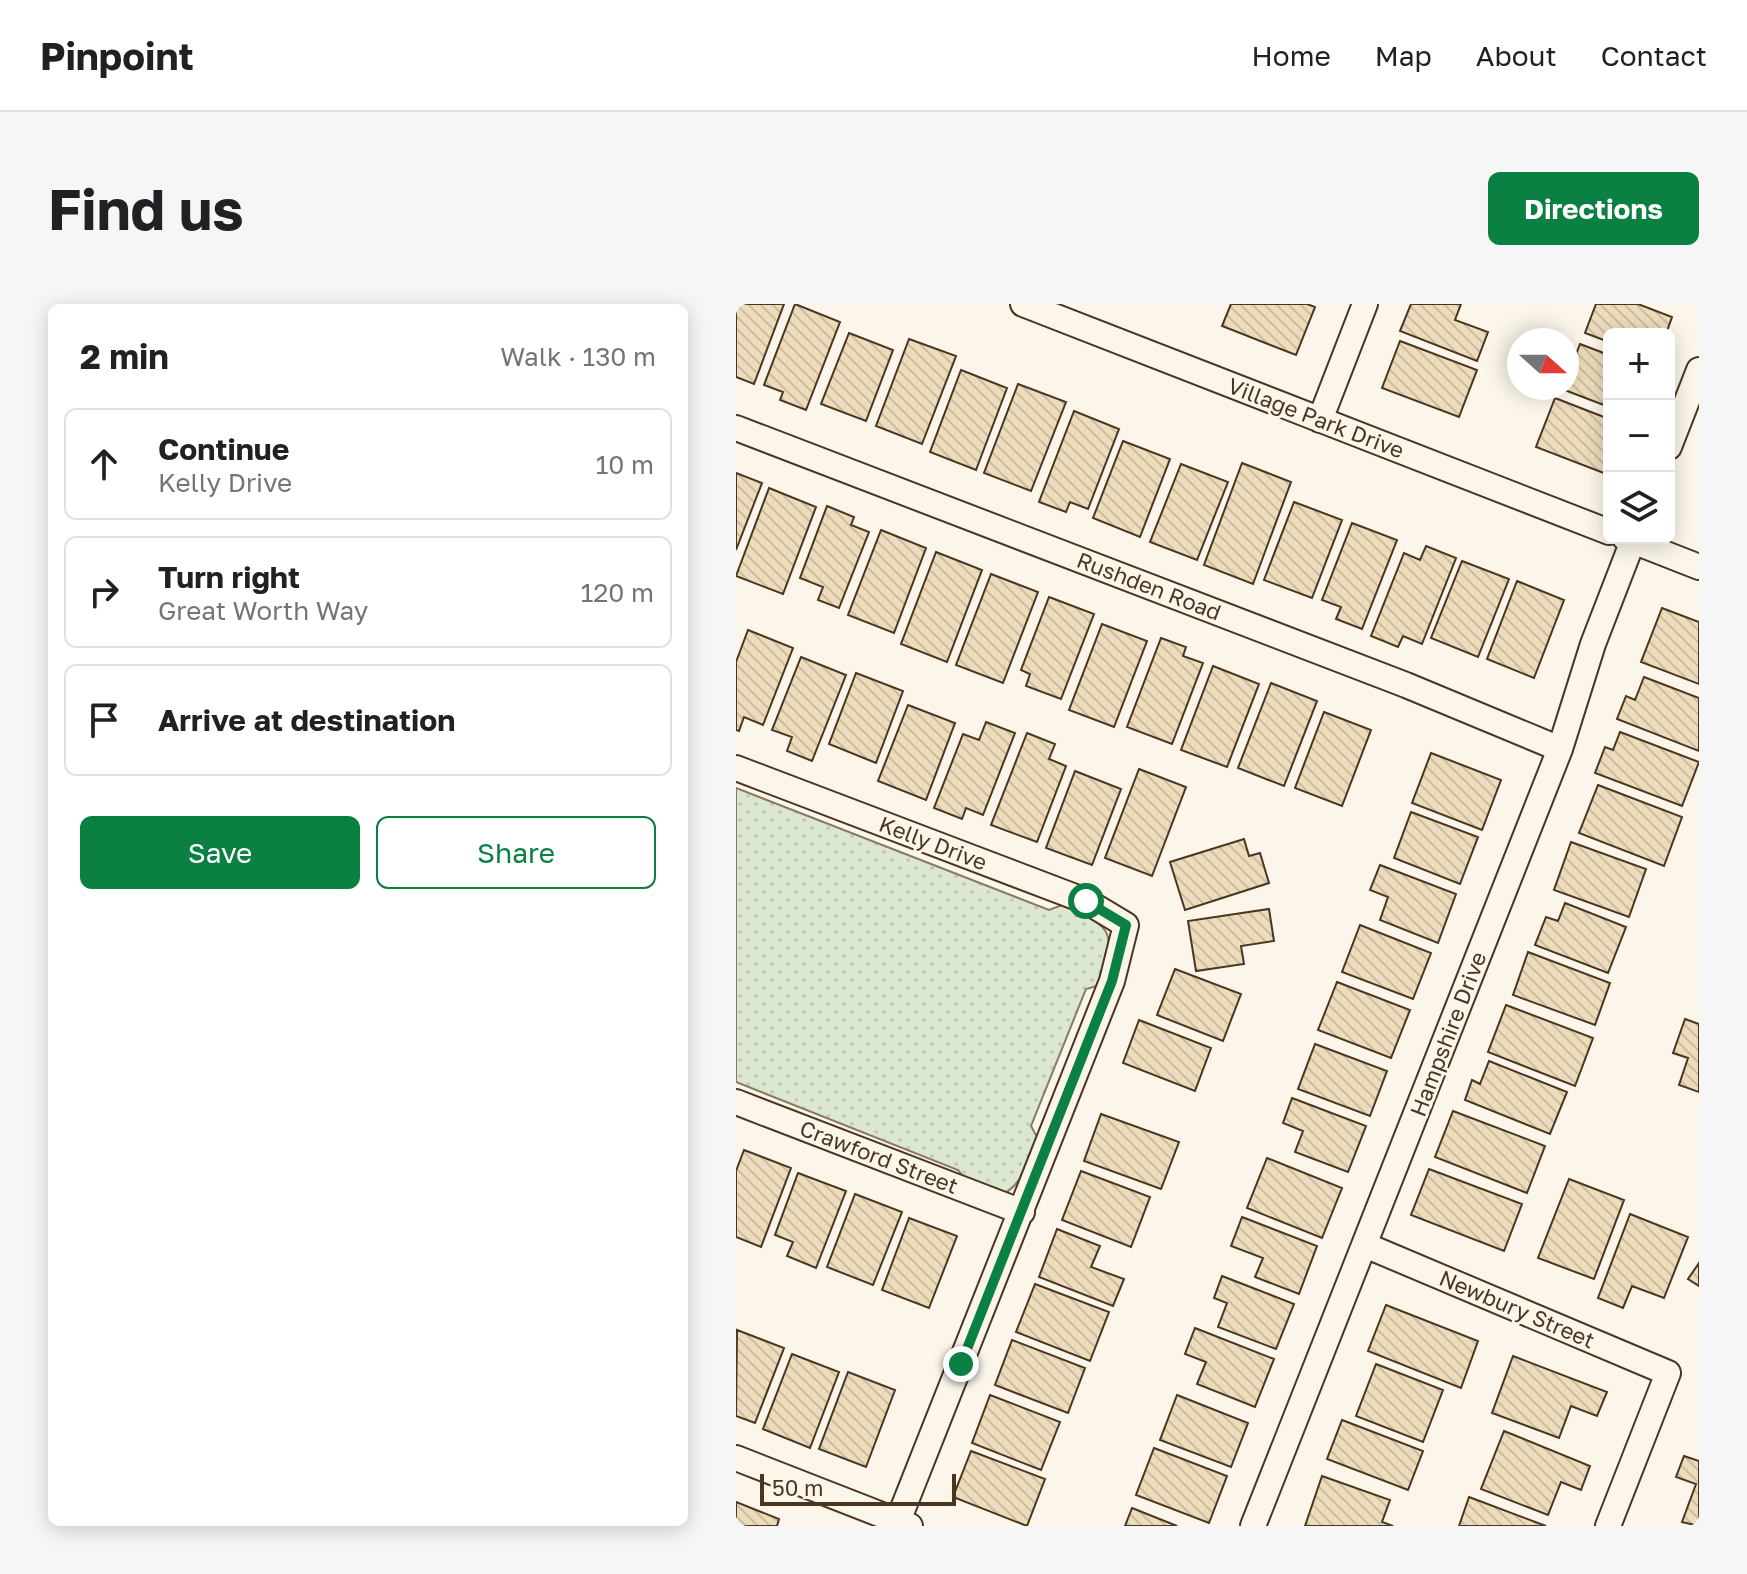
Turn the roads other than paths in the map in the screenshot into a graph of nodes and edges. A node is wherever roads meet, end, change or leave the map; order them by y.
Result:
1 (1023, 304) edge
2 (1365, 304) edge
3 (1699, 370) edge
4 (1320, 420) junction
5 (736, 428) edge
6 (1675, 432) edge
7 (1603, 530) edge
8 (1629, 544) edge
9 (1643, 544) edge
10 (1699, 567) edge
11 (1560, 749) junction
12 (736, 768) edge
13 (736, 1102) edge
14 (1022, 1212) junction
15 (1365, 1245) junction
16 (736, 1458) edge
17 (904, 1524) edge
18 (1253, 1526) edge
19 (1608, 1526) edge

1 - 4 street, Village Park Drive
2 - 4 street
3 - 6 street
4 - 7 street, Village Park Drive
5 - 11 street, Rushden Road
8 - 11 street, Hampshire Drive
9 - 10 street
11 - 15 street, Hampshire Drive
12 - 14 street, Kelly Drive
13 - 14 street, Crawford Street
14 - 17 street
15 - 18 street, Hampshire Drive
15 - 19 street, Newbury Street
16 - 17 street

